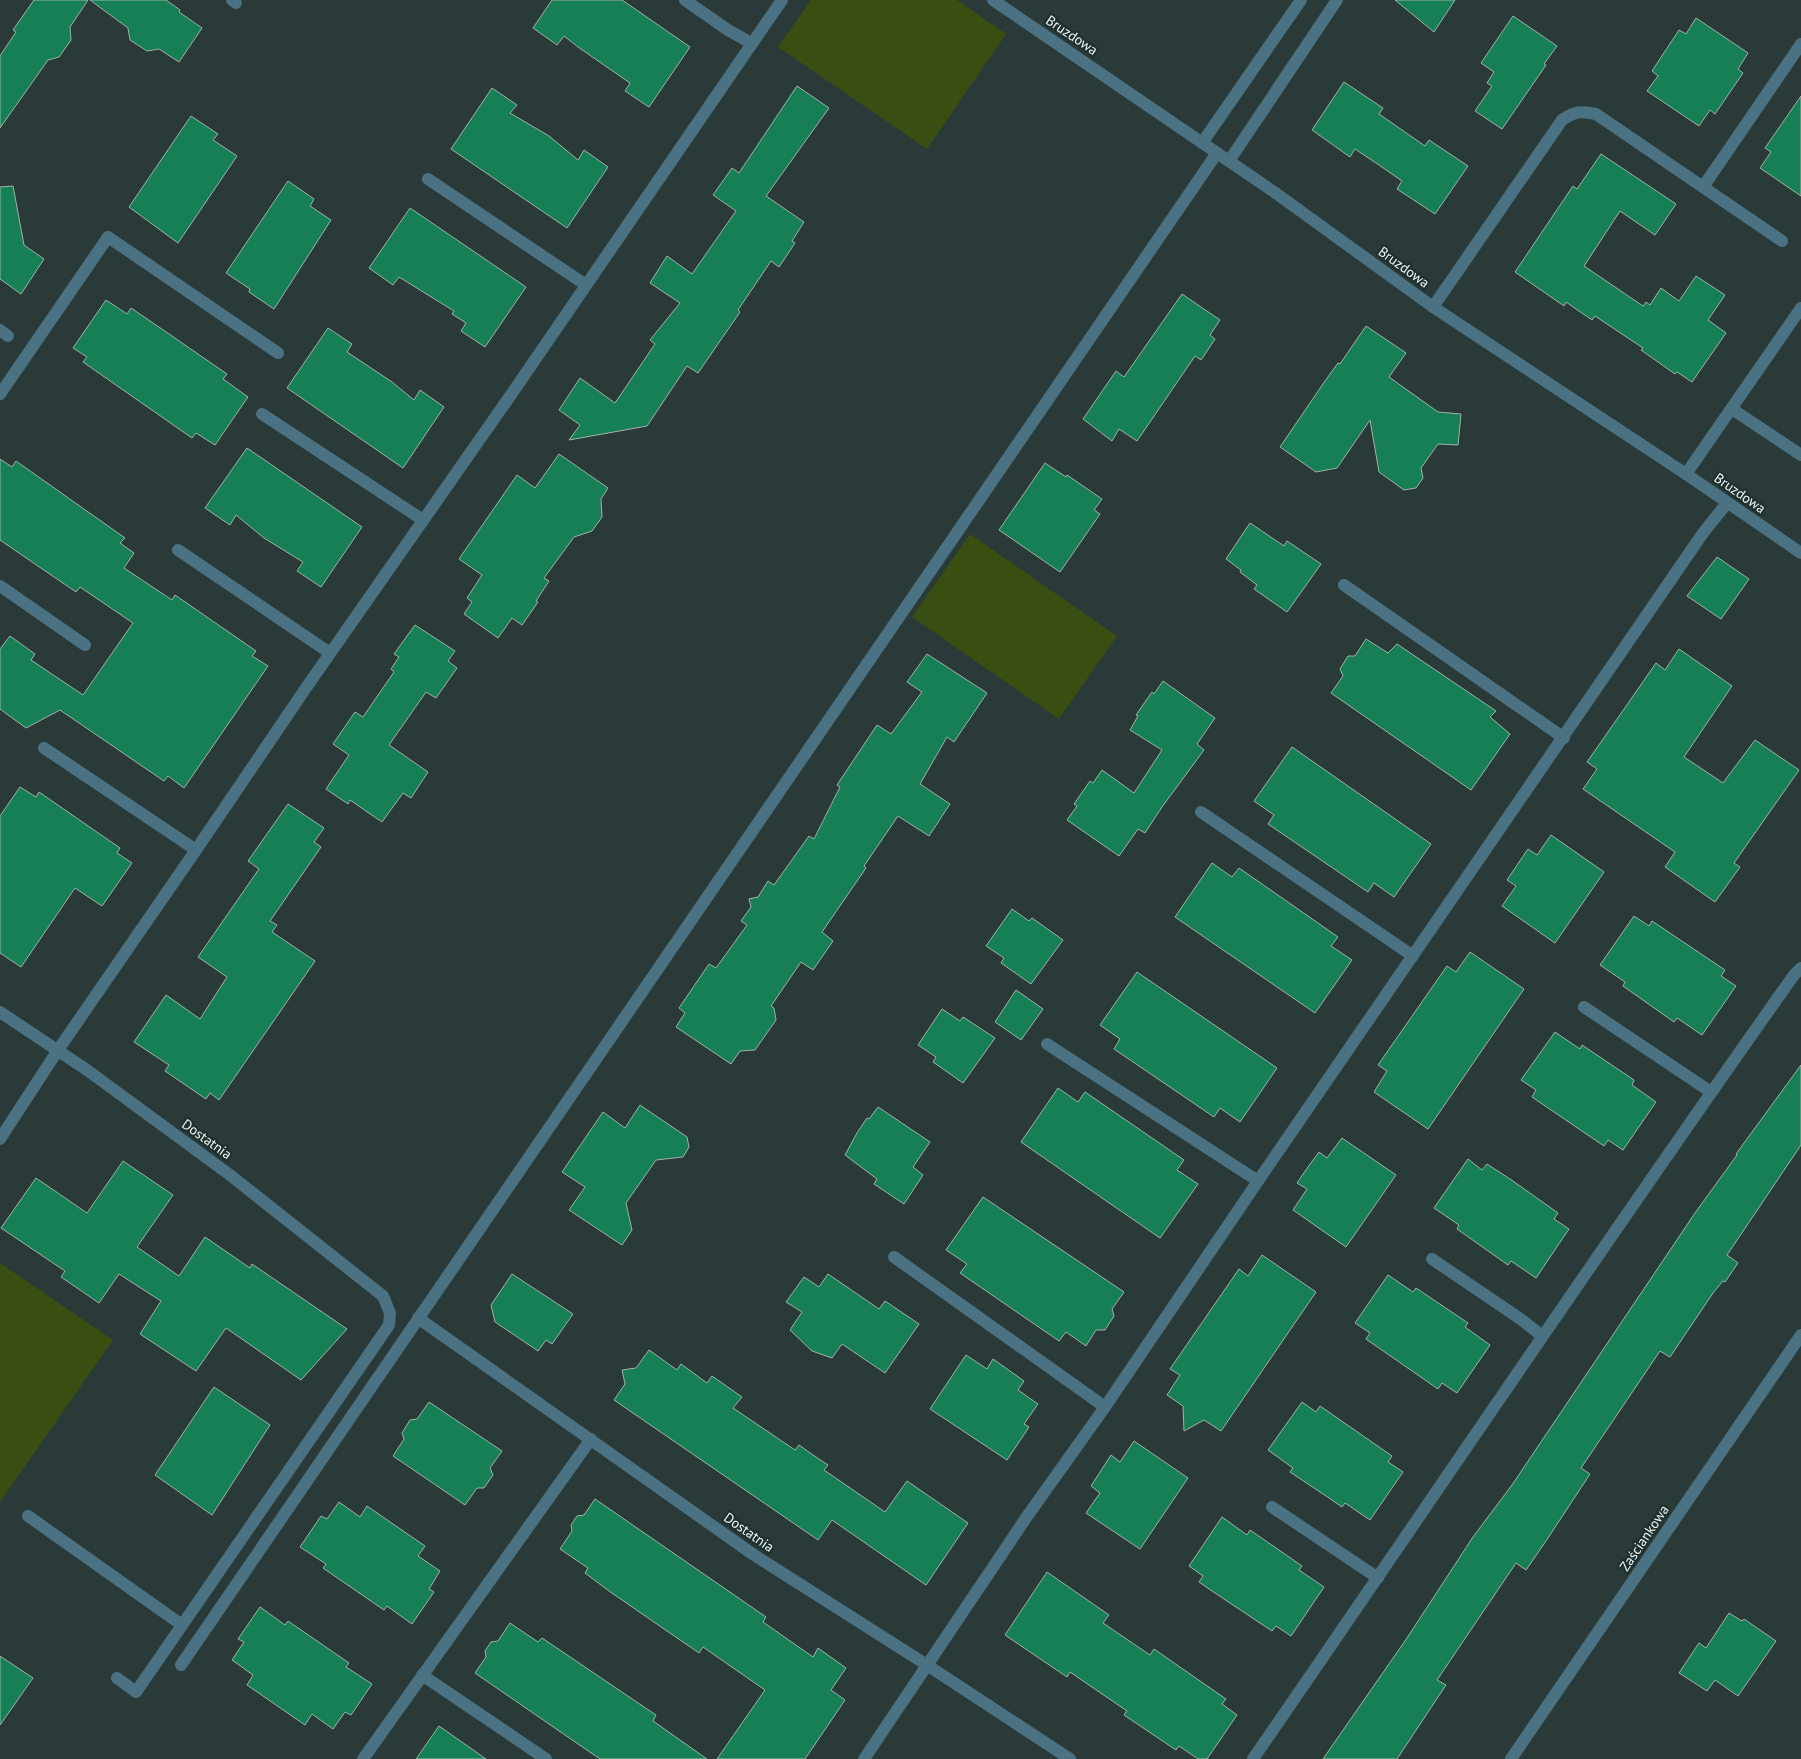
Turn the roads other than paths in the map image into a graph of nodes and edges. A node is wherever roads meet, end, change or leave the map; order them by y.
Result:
1 (686, 0) edge
2 (782, 0) edge
3 (993, 0) edge
4 (1301, 0) edge
5 (1337, 0) edge
6 (751, 43) junction
7 (1801, 44) edge
8 (1202, 143) junction
9 (1217, 153) junction
10 (1229, 161) junction
11 (428, 179) dead end
12 (1703, 187) junction
13 (1782, 241) dead end
14 (586, 285) junction
15 (1433, 307) junction
16 (1801, 308) edge
17 (278, 353) dead end
18 (0, 394) edge
19 (1732, 409) junction
20 (262, 414) dead end
21 (1801, 455) edge
22 (1686, 474) junction
23 (1727, 503) junction
24 (423, 520) junction
25 (178, 550) dead end
26 (1801, 553) edge
27 (1344, 585) dead end
28 (0, 586) edge
29 (85, 645) dead end
30 (330, 653) junction
31 (1564, 738) junction
32 (44, 748) dead end
33 (1200, 812) dead end
34 (196, 850) junction
35 (1413, 956) junction
36 (1801, 968) edge
37 (1584, 1007) dead end
38 (0, 1012) edge
39 (1047, 1044) dead end
40 (58, 1050) junction
41 (1711, 1092) junction
42 (0, 1139) edge
43 (1258, 1181) junction
44 (894, 1257) dead end
45 (1432, 1259) dead end
46 (418, 1318) junction
47 (1801, 1335) edge
48 (1542, 1336) junction
49 (1796, 1351) edge
50 (1105, 1407) junction
51 (590, 1439) junction
52 (1272, 1507) dead end
53 (28, 1516) dead end
54 (1378, 1578) junction
55 (182, 1625) junction
56 (182, 1665) dead end
57 (927, 1665) junction
58 (422, 1675) junction
59 (117, 1678) dead end
60 (363, 1759) edge
61 (546, 1759) edge
62 (864, 1759) edge
63 (1070, 1759) edge
64 (1253, 1759) edge
65 (1511, 1759) edge

1 - 6 street
2 - 6 street
3 - 8 street, Bruzdowa
4 - 8 street
5 - 10 street
6 - 14 street
7 - 12 street
8 - 9 street, Bruzdowa
9 - 10 street, Bruzdowa
9 - 46 street
10 - 15 street, Bruzdowa
11 - 14 street
12 - 13 street
12 - 15 street
14 - 24 street
15 - 22 street, Bruzdowa
16 - 19 street
17 - 18 street
19 - 21 street
19 - 22 street
20 - 24 street
22 - 23 street, Bruzdowa
23 - 26 street, Bruzdowa
23 - 31 street
24 - 30 street
25 - 30 street
27 - 31 street
28 - 29 street
30 - 34 street
31 - 35 street
32 - 34 street
33 - 35 street
34 - 40 street
35 - 43 street
36 - 41 street
37 - 41 street
38 - 40 street, Dostatnia
39 - 43 street
40 - 42 street
40 - 55 street, Dostatnia
41 - 48 street
43 - 50 street
44 - 50 street
45 - 48 street
46 - 51 street, Dostatnia
46 - 56 street
47 - 49 street, Zaściankowa
48 - 54 street
49 - 65 street, Zaściankowa
50 - 57 street
51 - 57 street, Dostatnia
51 - 58 street
52 - 54 street
53 - 55 street
54 - 64 street
55 - 59 street
57 - 62 street
57 - 63 street, Dostatnia
58 - 60 street
58 - 61 street

